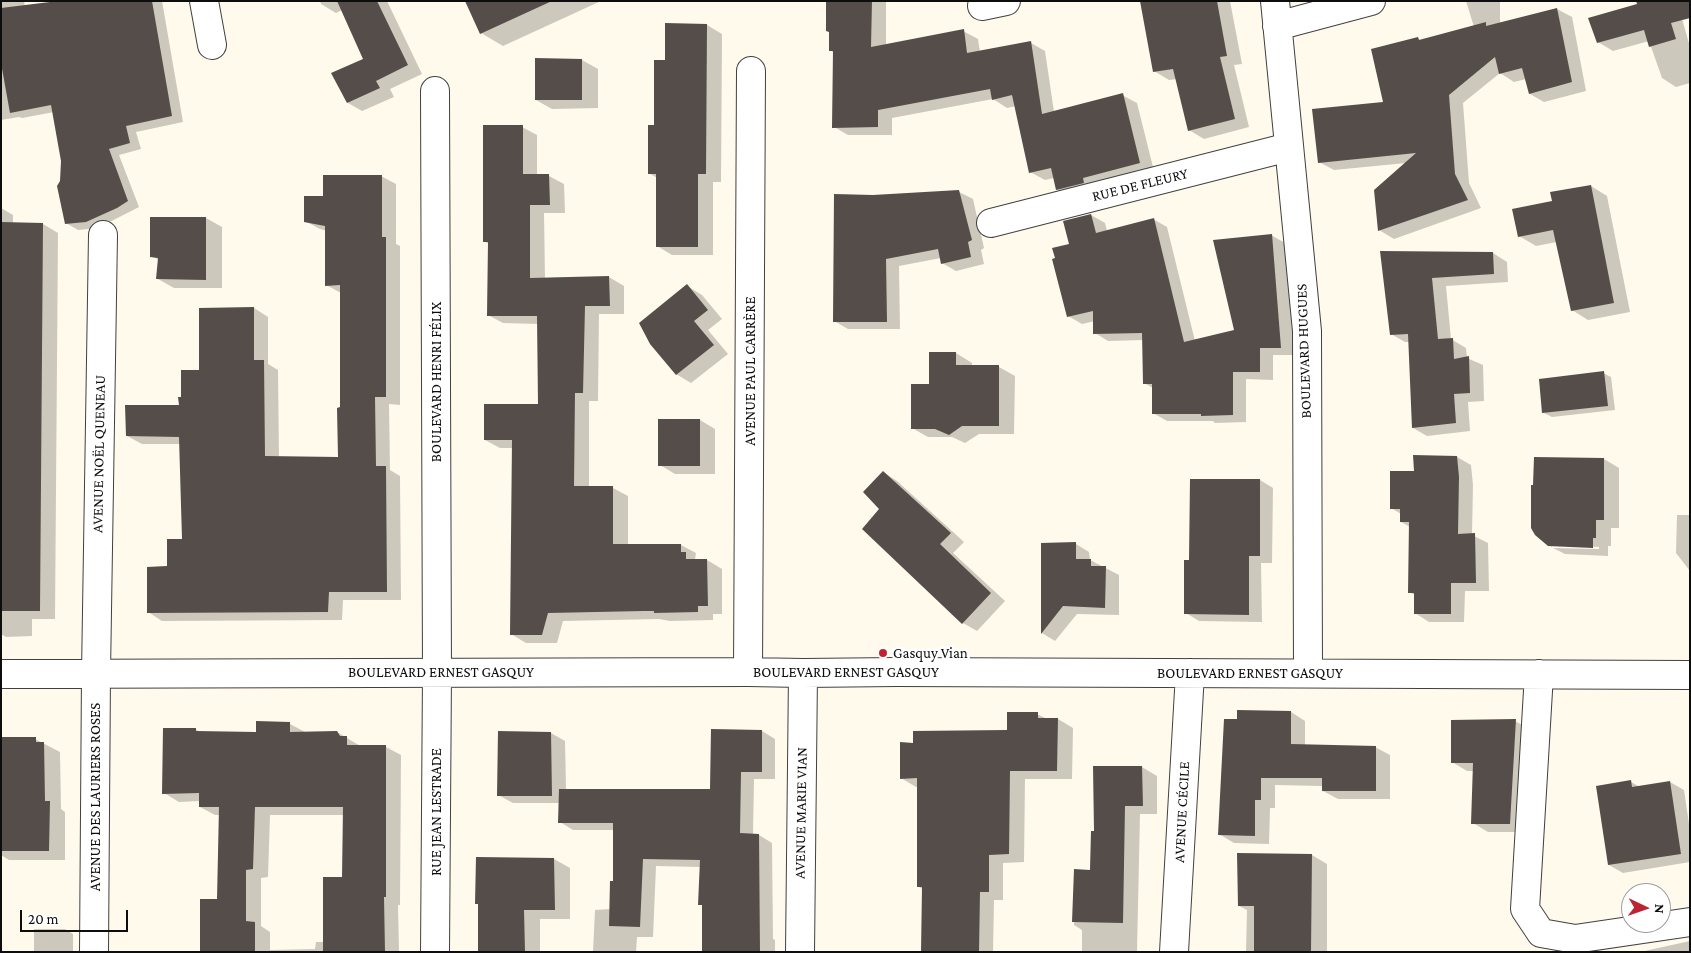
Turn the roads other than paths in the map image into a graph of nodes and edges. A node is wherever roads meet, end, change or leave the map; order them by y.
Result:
1 (204, 1) edge
2 (1371, 1) edge
3 (1276, 14) edge
4 (212, 45) dead end
5 (751, 71) dead end
6 (435, 91) dead end
7 (1289, 147) junction
8 (991, 223) dead end
9 (103, 236) dead end
10 (437, 672) junction
11 (748, 672) junction
12 (1308, 672) junction
13 (96, 673) junction
14 (803, 673) junction
15 (1190, 673) junction
16 (1, 674) edge
17 (1539, 674) junction
18 (1690, 675) edge
19 (1690, 922) edge
20 (94, 952) edge
21 (434, 952) edge
22 (800, 952) edge
23 (1174, 952) edge

1 - 4 street
2 - 3 street
3 - 7 street, BOULEVARD HUGUES
5 - 11 street, AVENUE PAUL CARRÈRE
6 - 10 street, BOULEVARD HENRI FÉLIX
7 - 8 street, RUE DE FLEURY
7 - 12 street, BOULEVARD HUGUES
9 - 13 street, AVENUE NOËL QUENEAU
10 - 11 street, BOULEVARD ERNEST GASQUY
10 - 13 street, BOULEVARD ERNEST GASQUY
10 - 21 street, RUE JEAN LESTRADE
11 - 14 street, BOULEVARD ERNEST GASQUY
12 - 15 street, BOULEVARD ERNEST GASQUY
12 - 17 street, BOULEVARD ERNEST GASQUY
13 - 16 street, BOULEVARD ERNEST GASQUY
13 - 20 street, AVENUE DES LAURIERS ROSES
14 - 15 street, BOULEVARD ERNEST GASQUY
14 - 22 street, AVENUE MARIE VIAN
15 - 23 street, AVENUE CÉCILE
17 - 18 street, BOULEVARD ERNEST GASQUY
17 - 19 street

